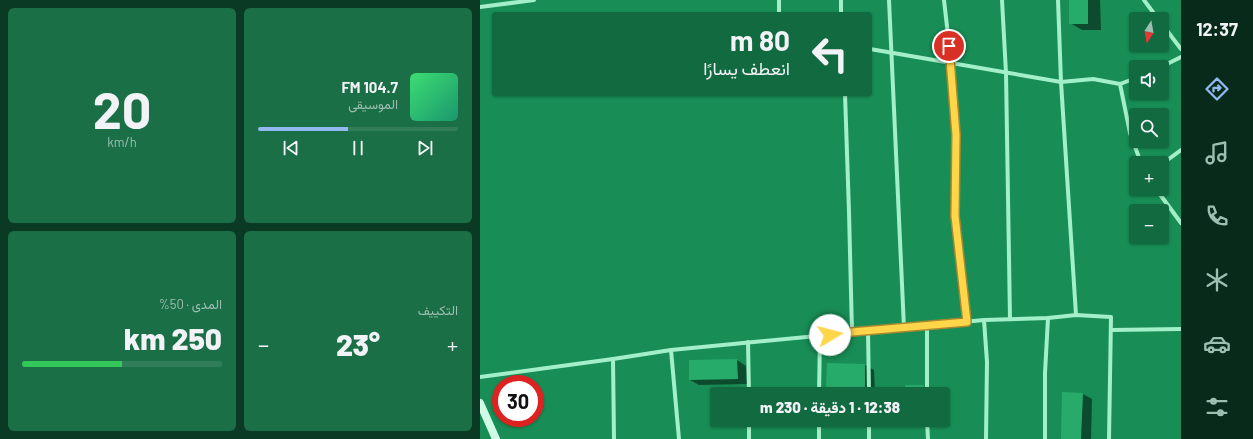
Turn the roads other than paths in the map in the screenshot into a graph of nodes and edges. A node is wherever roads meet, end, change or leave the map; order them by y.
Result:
1 (534, 0) edge
2 (779, 0) edge
3 (841, 0) edge
4 (889, 0) edge
5 (944, 0) edge
6 (1002, 0) edge
7 (1058, 0) edge
8 (1144, 0) edge
9 (510, 1) edge
10 (480, 7) edge
11 (780, 12) edge
12 (842, 12) edge
13 (1153, 12) edge
14 (1169, 33) edge
15 (872, 49) edge
16 (1181, 49) edge
17 (891, 53) junction
18 (1181, 56) edge
19 (951, 62) junction
20 (1169, 63) edge
21 (1006, 73) junction
22 (1129, 81) edge
23 (1061, 82) junction
24 (1120, 84) junction
25 (845, 96) edge
26 (1181, 150) edge
27 (1138, 156) edge
28 (1169, 159) edge
29 (1161, 196) edge
30 (1181, 221) edge
31 (1076, 315) junction
32 (1048, 318) junction
33 (1010, 319) junction
34 (984, 320) junction
35 (967, 322) junction
36 (927, 326) junction
37 (904, 328) junction
38 (868, 330) junction
39 (1111, 330) junction
40 (1181, 330) edge
41 (852, 332) junction
42 (820, 336) junction
43 (748, 342) junction
44 (671, 350) junction
45 (613, 359) junction
46 (480, 377) edge
47 (749, 387) edge
48 (820, 387) edge
49 (869, 387) edge
50 (927, 387) edge
51 (480, 403) edge
52 (749, 427) edge
53 (819, 427) edge
54 (869, 427) edge
55 (927, 427) edge
56 (496, 439) edge
57 (614, 439) edge
58 (679, 439) edge
59 (749, 439) edge
60 (819, 439) edge
61 (869, 439) edge
62 (928, 439) edge
63 (986, 439) edge
64 (1045, 439) edge
65 (1109, 439) edge

1 - 9 street
2 - 11 street
3 - 12 street
4 - 17 street
5 - 19 street
6 - 21 street
7 - 23 street
8 - 13 street
9 - 10 street
14 - 16 street
15 - 17 street
17 - 19 street
17 - 37 street
18 - 20 street
19 - 21 street
19 - 35 street
21 - 23 street
21 - 33 street
22 - 24 street
23 - 24 street
23 - 31 street
24 - 27 street
25 - 41 street
26 - 28 street
29 - 30 street
31 - 32 street
31 - 39 street
32 - 33 street
32 - 64 street
33 - 34 street
34 - 35 street
34 - 63 street
35 - 36 street
36 - 37 street
36 - 50 street
37 - 38 street
38 - 41 street
38 - 49 street
39 - 40 street
39 - 65 street
41 - 42 street
42 - 43 street
42 - 48 street
43 - 44 street
43 - 47 street
44 - 45 street
44 - 58 street
45 - 46 street
45 - 57 street
51 - 56 street
52 - 59 street
53 - 60 street
54 - 61 street
55 - 62 street

